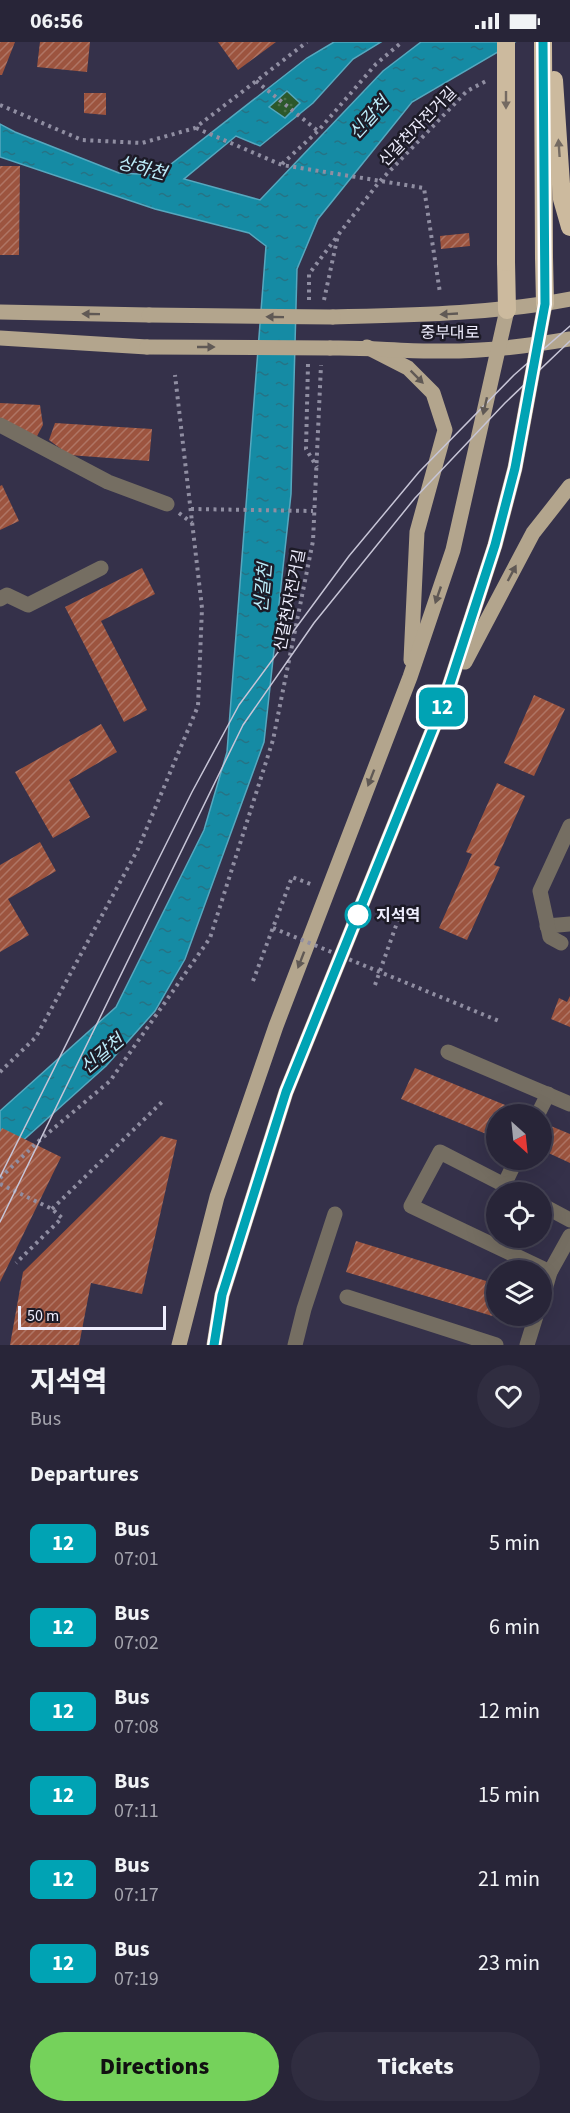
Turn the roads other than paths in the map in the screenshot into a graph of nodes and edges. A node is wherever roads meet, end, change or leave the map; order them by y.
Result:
1 (506, 42) edge
2 (543, 42) edge
3 (552, 42) edge
4 (570, 227) edge
5 (570, 299) edge
6 (545, 304) junction
7 (507, 310) junction
8 (0, 312) edge
9 (0, 338) edge
10 (570, 339) edge
11 (536, 345) junction
12 (367, 347) junction
13 (499, 349) junction
14 (0, 425) edge
15 (570, 486) edge
16 (167, 504) dead end
17 (101, 568) dead end
18 (0, 599) edge
19 (410, 677) junction
20 (445, 699) junction
21 (570, 826) edge
22 (570, 924) edge
23 (547, 926) junction
24 (561, 943) dead end
25 (448, 1052) dead end
26 (548, 1094) junction
27 (543, 1104) edge
28 (570, 1104) edge
29 (498, 1182) edge
30 (552, 1210) edge
31 (335, 1214) dead end
32 (570, 1220) edge
33 (570, 1236) edge
34 (486, 1242) edge
35 (499, 1248) edge
36 (525, 1260) edge
37 (552, 1268) edge
38 (347, 1297) dead end
39 (533, 1326) edge
40 (179, 1345) edge
41 (214, 1345) edge
42 (295, 1345) edge
43 (496, 1345) edge
44 (527, 1345) edge

1 -> 7 highway, bridge
2 - 6 highway, bridge
4 -> 3 highway, bridge
5 - 6 main road, 중부대로
6 - 7 main road, 중부대로
6 - 11 main road
7 -> 8 main road, 중부대로, bridge
7 - 13 main road
9 -> 12 main road, 중부대로, bridge
10 - 11 main road, 중부대로
11 - 13 main road, 중부대로
11 - 20 main road
12 - 13 main road, 중부대로
12 -> 19 main road
13 -> 19 main road
14 - 16 street
20 -> 15 main road
17 - 18 street
19 -> 40 main road
20 - 41 main road
21 - 23 street
22 - 23 street
23 - 24 street
25 - 26 street
26 - 27 street
26 - 28 street
29 - 34 street
30 - 32 street
31 - 42 street
33 - 37 street
35 - 36 street
38 - 43 street
39 - 44 street

